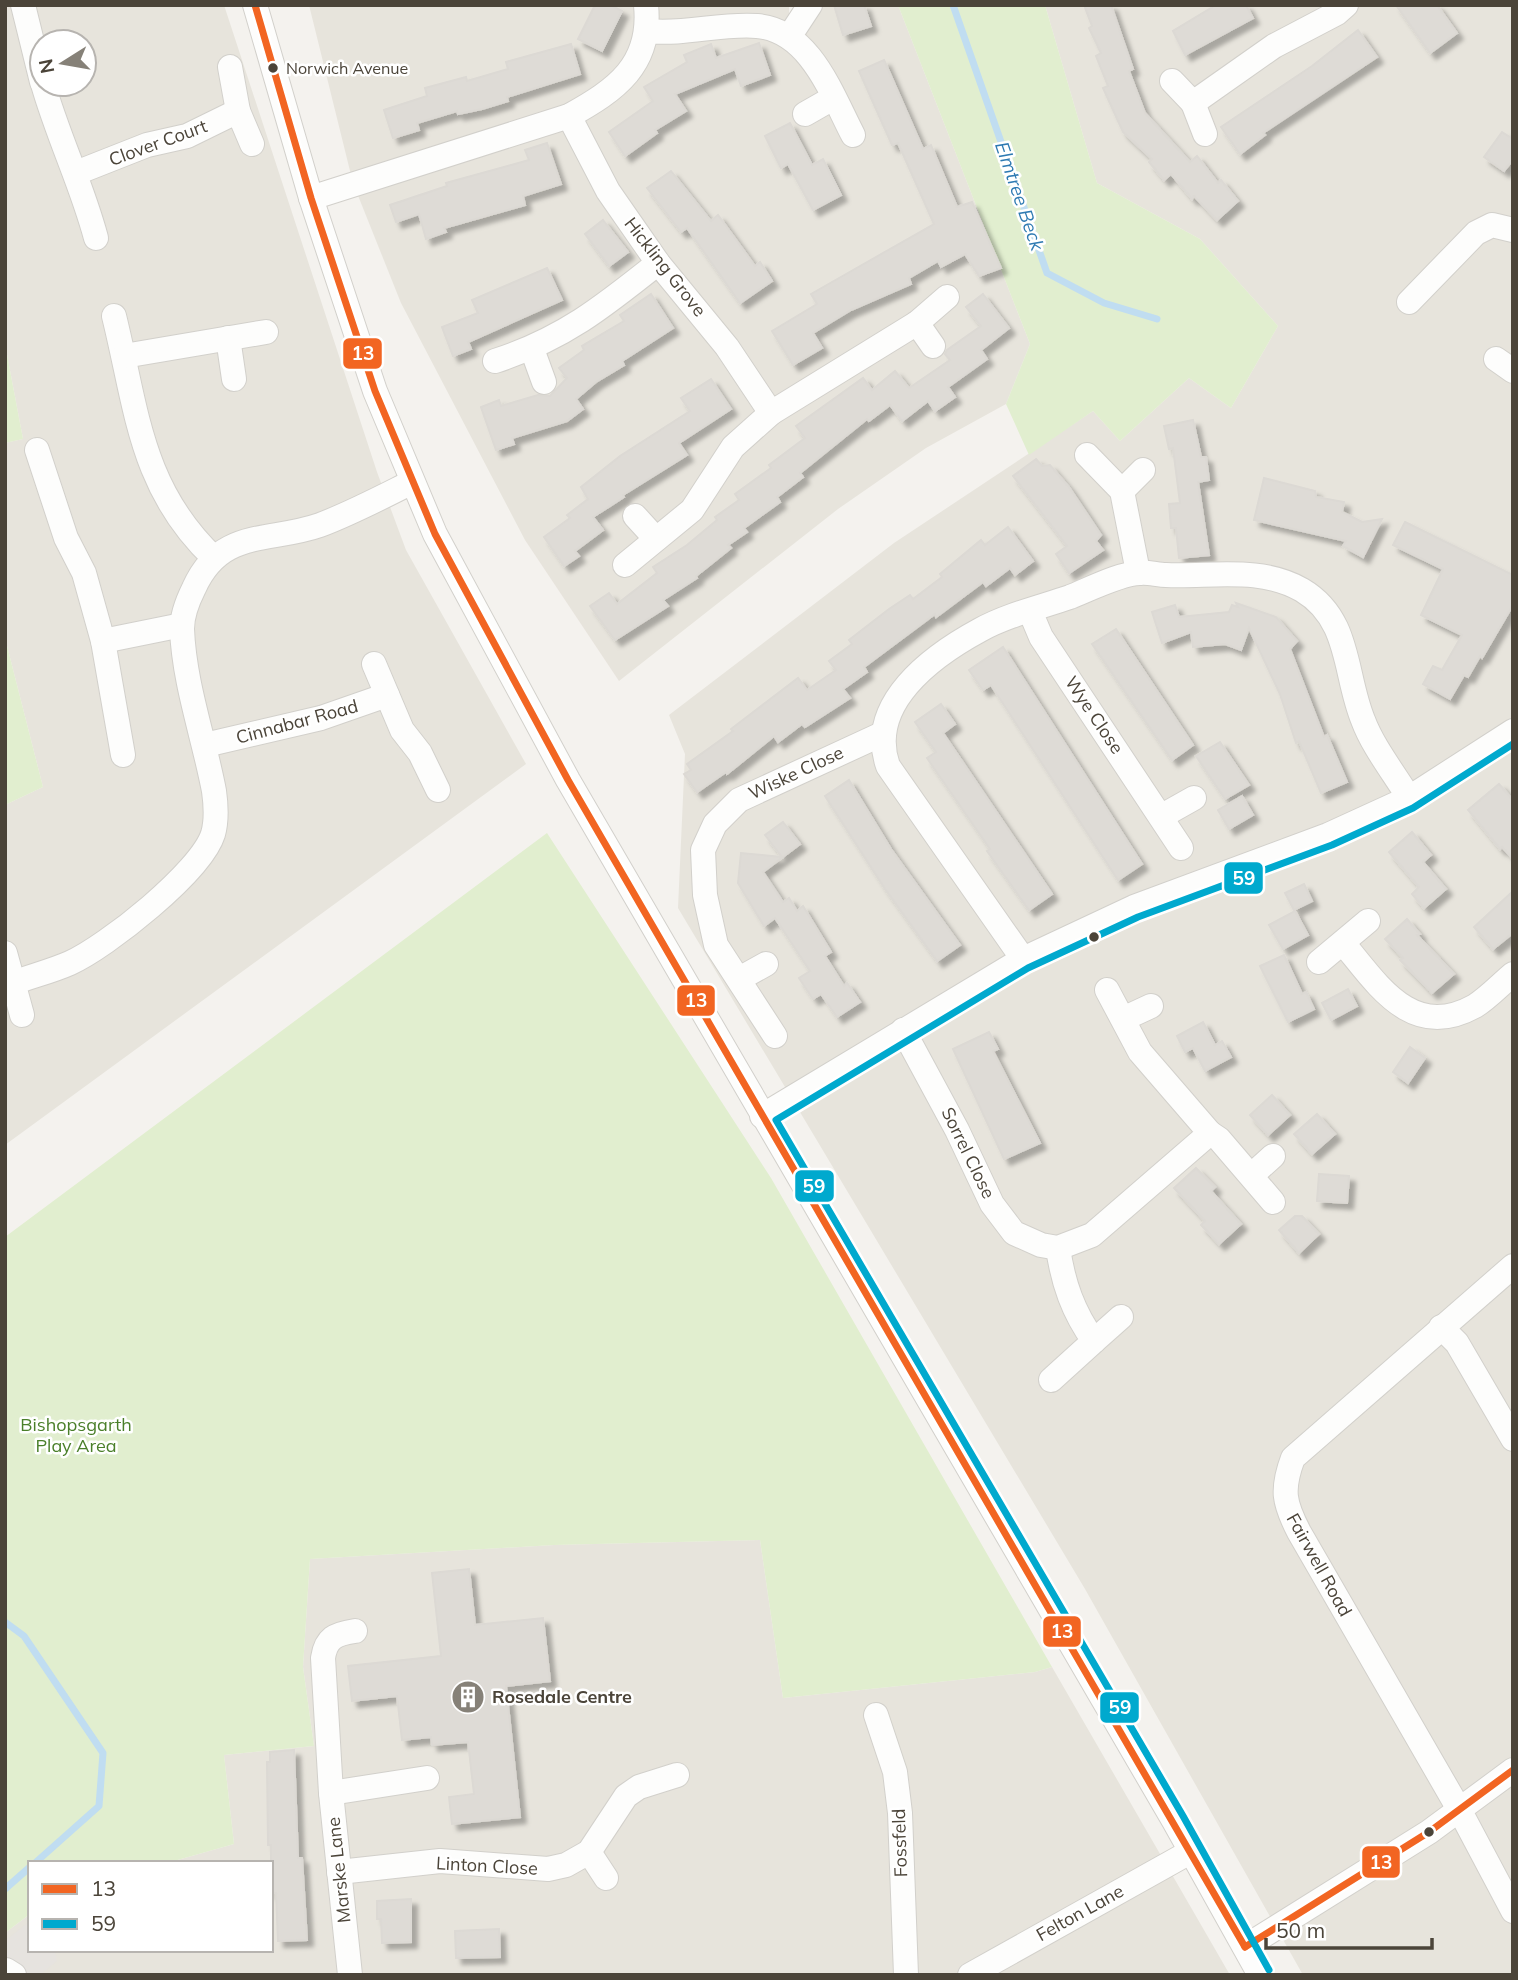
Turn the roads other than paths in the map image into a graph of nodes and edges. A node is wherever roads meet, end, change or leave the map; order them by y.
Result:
1 (23, 5) edge
2 (255, 5) edge
3 (646, 5) edge
4 (810, 5) edge
5 (1346, 5) edge
6 (29, 28) edge
7 (649, 31) junction
8 (789, 37) junction
9 (230, 67) dead end
10 (1172, 81) dead end
11 (46, 98) edge
12 (833, 98) junction
13 (1193, 103) junction
14 (239, 111) junction
15 (805, 114) dead end
16 (569, 116) junction
17 (1205, 134) dead end
18 (853, 135) dead end
19 (252, 144) dead end
20 (76, 173) junction
21 (311, 198) junction
22 (1513, 230) edge
23 (96, 238) dead end
24 (658, 263) junction
25 (947, 297) dead end
26 (1409, 302) dead end
27 (114, 316) dead end
28 (917, 323) junction
29 (266, 332) dead end
30 (228, 338) junction
31 (933, 346) dead end
32 (532, 349) junction
33 (124, 356) junction
34 (495, 362) dead end
35 (234, 379) dead end
36 (544, 382) dead end
37 (771, 412) junction
38 (37, 450) dead end
39 (1087, 455) dead end
40 (1143, 470) dead end
41 (412, 482) junction
42 (1122, 491) junction
43 (635, 516) dead end
44 (656, 540) junction
45 (214, 558) junction
46 (625, 565) dead end
47 (1138, 572) junction
48 (1030, 611) junction
49 (182, 625) junction
50 (103, 641) junction
51 (374, 664) dead end
52 (387, 695) junction
53 (1513, 731) edge
54 (882, 734) junction
55 (205, 745) junction
56 (123, 755) dead end
57 (438, 790) dead end
58 (1194, 798) dead end
59 (1409, 798) junction
60 (1162, 816) junction
61 (1181, 848) dead end
62 (1368, 921) dead end
63 (1343, 943) junction
64 (5, 953) edge
65 (1023, 959) junction
66 (1319, 962) dead end
67 (766, 964) dead end
68 (1513, 974) edge
69 (739, 979) junction
70 (13, 983) junction
71 (1108, 990) dead end
72 (1152, 1006) dead end
73 (22, 1015) dead end
74 (1123, 1019) junction
75 (903, 1030) junction
76 (775, 1036) dead end
77 (762, 1116) junction
78 (1210, 1133) junction
79 (1273, 1156) dead end
80 (1252, 1175) junction
81 (1273, 1202) dead end
82 (1058, 1248) junction
83 (1513, 1266) edge
84 (1121, 1317) dead end
85 (1441, 1327) junction
86 (1094, 1341) junction
87 (1051, 1380) dead end
88 (1513, 1439) edge
89 (355, 1630) dead end
90 (876, 1715) dead end
91 (1513, 1770) edge
92 (677, 1775) dead end
93 (427, 1778) dead end
94 (331, 1794) junction
95 (1460, 1811) junction
96 (589, 1852) junction
97 (1190, 1852) junction
98 (339, 1871) junction
99 (606, 1878) dead end
100 (1513, 1911) edge
101 (1245, 1947) junction
102 (1004, 1967) edge
103 (6, 1970) edge
104 (14, 1975) edge
105 (351, 1975) edge
106 (905, 1975) edge
107 (970, 1975) edge
108 (1260, 1975) edge

1 - 6 street
2 - 21 street
3 - 7 street
4 - 8 street
5 - 13 street
7 - 8 street
7 - 16 street
8 - 12 street
9 - 14 street
10 - 13 street
11 - 20 street
12 - 15 street
12 - 18 street
13 - 17 street
14 - 19 street
14 - 20 street, Clover Court
16 - 21 street
16 - 24 street, Hickling Grove
20 - 23 street
21 - 41 street
22 - 26 street
24 - 32 street
24 - 37 street, Hickling Grove
25 - 28 street
27 - 33 street
28 - 31 street
28 - 37 street
29 - 30 street
30 - 33 street
30 - 35 street
32 - 34 street
32 - 36 street
33 - 45 street
37 - 44 street
38 - 50 street
39 - 42 street
40 - 42 street
41 - 45 street
41 - 77 street
42 - 47 street
43 - 44 street
44 - 46 street
45 - 49 street
47 - 48 street
47 - 59 street
48 - 54 street
48 - 60 street, Wye Close
49 - 50 street
49 - 55 street
50 - 56 street
51 - 52 street
52 - 55 street, Cinnabar Road
52 - 57 street
53 - 59 street
54 - 65 street
54 - 69 street, Wiske Close
55 - 70 street
58 - 60 street
59 - 65 street
60 - 61 street, Wye Close
62 - 63 street
63 - 66 street
63 - 68 street
64 - 70 street
65 - 75 street
67 - 69 street
69 - 76 street, Wiske Close
70 - 73 street
71 - 74 street
72 - 74 street
74 - 78 street
75 - 77 street
75 - 82 street, Sorrel Close
77 - 97 street
78 - 80 street
78 - 82 street
79 - 80 street
80 - 81 street
82 - 86 street
83 - 85 street, Fairwell Road
84 - 86 street
85 - 88 street
85 - 95 street, Fairwell Road
86 - 87 street
89 - 94 street, Marske Lane
90 - 106 street, Fossfeld
91 - 95 street
92 - 96 street
93 - 94 street
94 - 98 street, Marske Lane
95 - 100 street, Fairwell Road
95 - 101 street
96 - 98 street, Linton Close
96 - 99 street
97 - 101 street
97 - 102 street, Felton Lane
98 - 105 street, Marske Lane
101 - 108 street
102 - 107 street, Felton Lane
103 - 104 street

